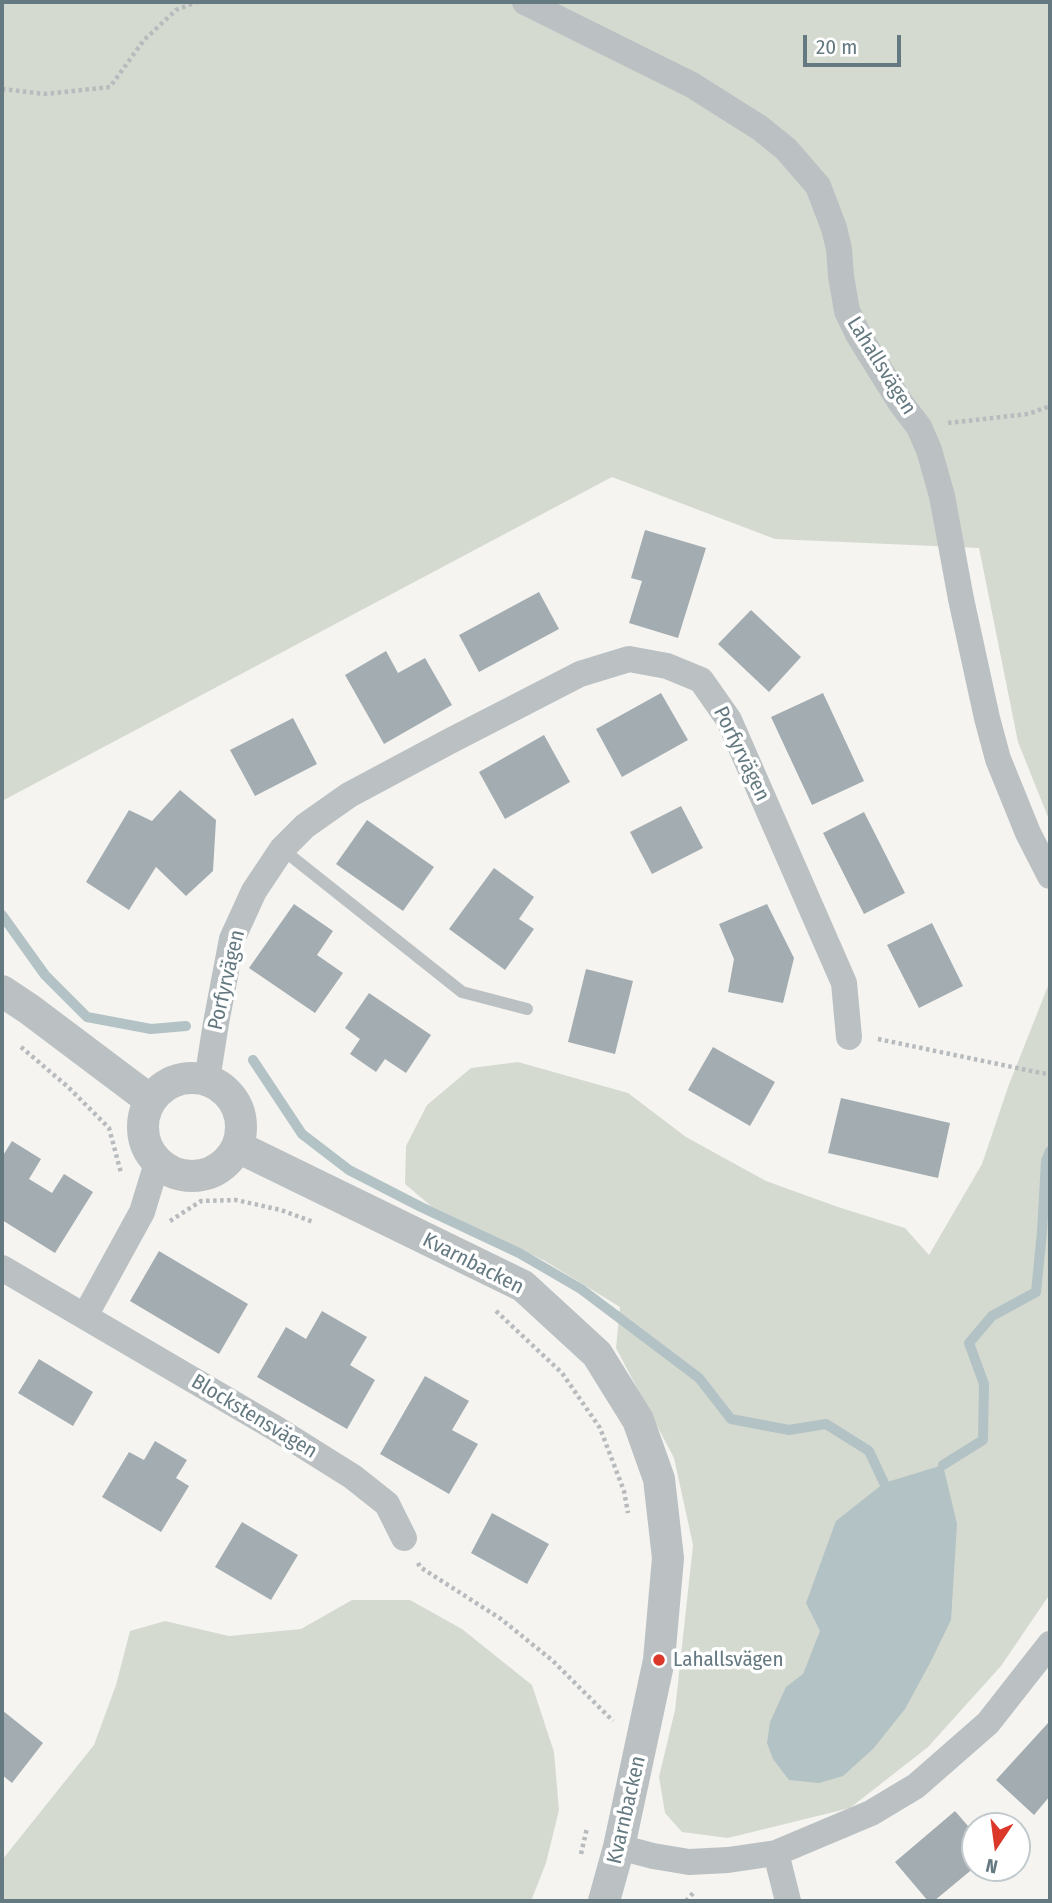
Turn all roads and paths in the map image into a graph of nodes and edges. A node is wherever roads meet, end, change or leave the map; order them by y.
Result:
1 (197, 2) edge
2 (526, 2) edge
3 (2, 89) edge
4 (1050, 406) edge
5 (919, 427) junction
6 (282, 849) junction
7 (1050, 876) edge
8 (2, 990) edge
9 (527, 1009) dead end
10 (849, 1037) joint
11 (19, 1045) dead end
12 (1050, 1074) edge
13 (208, 1080) junction
14 (150, 1100) junction
15 (238, 1147) junction
16 (158, 1163) junction
17 (142, 1212) junction
18 (317, 1224) dead end
19 (2, 1268) edge
20 (494, 1309) dead end
21 (85, 1316) junction
22 (628, 1518) dead end
23 (404, 1538) joint
24 (1050, 1644) edge
25 (615, 1708) dead end
26 (613, 1721) junction
27 (610, 1733) dead end
28 (589, 1820) dead end
29 (619, 1847) junction
30 (775, 1853) junction
31 (579, 1861) dead end
32 (604, 1901) edge
33 (788, 1901) edge

1 - 3 path
2 - 5 street, Lahallsvägen
4 - 5 path
5 - 7 street, Lahallsvägen
6 - 9 lane
6 - 10 street, Porfyrvägen
6 - 13 street, Porfyrvägen
8 - 14 street
10 - 12 path
11 - 17 path
13 - 14 street
13 - 15 street
14 - 16 street
15 - 16 street
15 - 29 street, Kvarnbacken
16 - 17 street
17 - 18 path
17 - 21 street
19 - 21 street, Blockstensvägen
20 - 22 path
21 - 23 street, Blockstensvägen
23 - 26 path
24 - 30 street
25 - 26 path
26 - 27 path
28 - 31 path
29 - 30 street
29 - 32 street, Kvarnbacken
30 - 33 street

